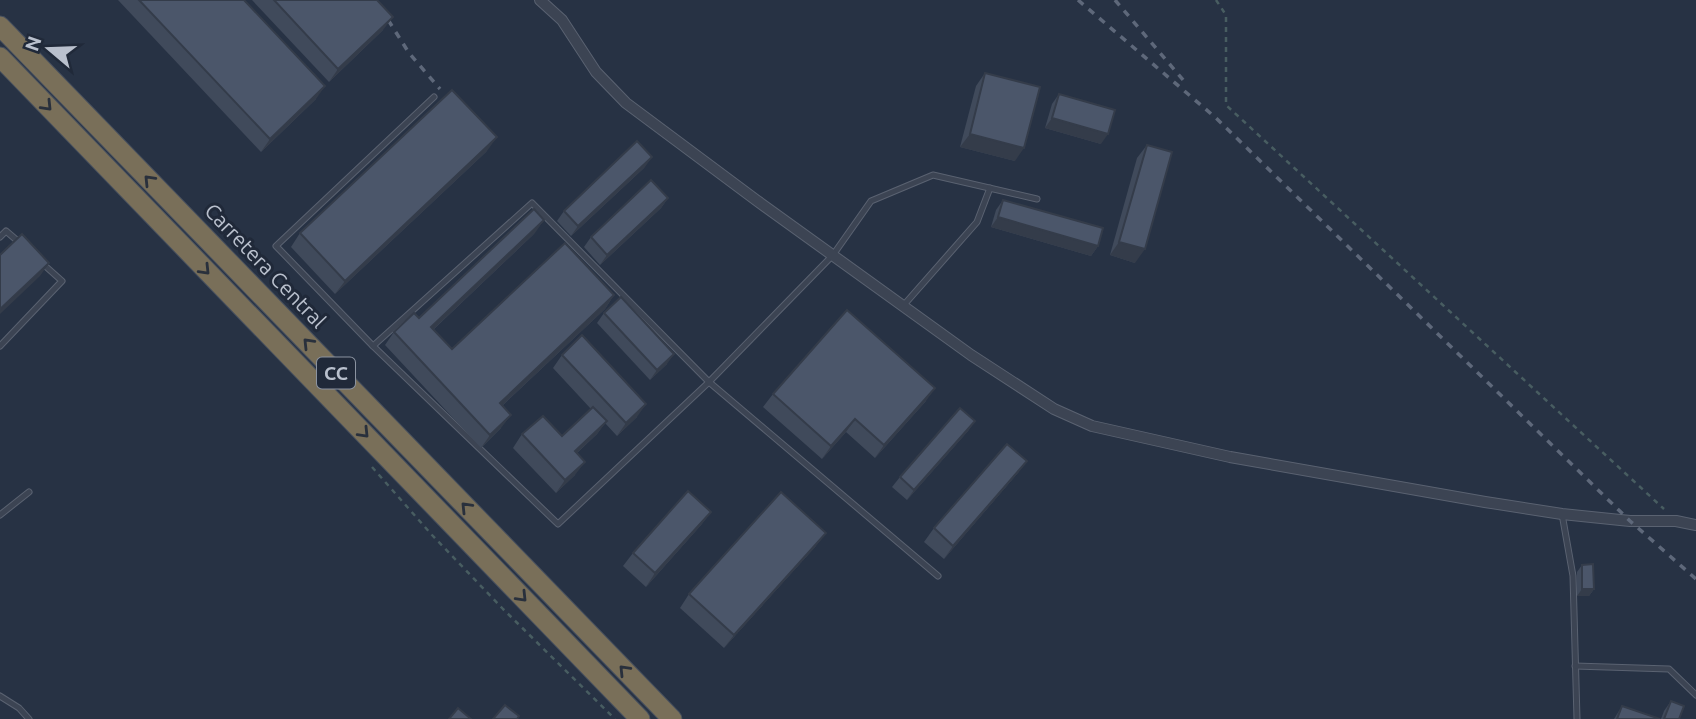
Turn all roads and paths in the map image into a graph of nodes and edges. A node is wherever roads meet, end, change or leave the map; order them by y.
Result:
1 (540, 0) edge
2 (1216, 0) edge
3 (0, 26) edge
4 (0, 57) edge
5 (434, 97) dead end
6 (990, 188) junction
7 (1037, 199) dead end
8 (0, 237) edge
9 (25, 248) edge
10 (833, 255) junction
11 (34, 256) edge
12 (903, 306) junction
13 (0, 346) edge
14 (373, 346) junction
15 (709, 382) junction
16 (29, 492) dead end
17 (0, 514) edge
18 (1562, 514) junction
19 (1676, 521) junction
20 (1696, 525) edge
21 (938, 576) dead end
22 (1575, 666) junction
23 (1696, 695) edge
24 (0, 696) edge
25 (29, 719) edge
26 (640, 719) edge
27 (672, 719) edge
28 (1577, 719) edge

1 - 10 street
2 - 19 path
27 -> 3 highway, Carretera Central / CC
4 -> 26 highway, CC
5 - 14 lane
6 - 7 lane
6 - 10 lane
6 - 12 lane
8 - 9 lane
10 - 12 street
10 - 15 lane
11 - 13 lane
12 - 18 street
14 - 15 lane
14 - 15 lane
15 - 21 lane
16 - 17 lane
18 - 19 street
18 - 22 lane
19 - 20 street
22 - 23 lane
22 - 28 lane
24 - 25 lane

